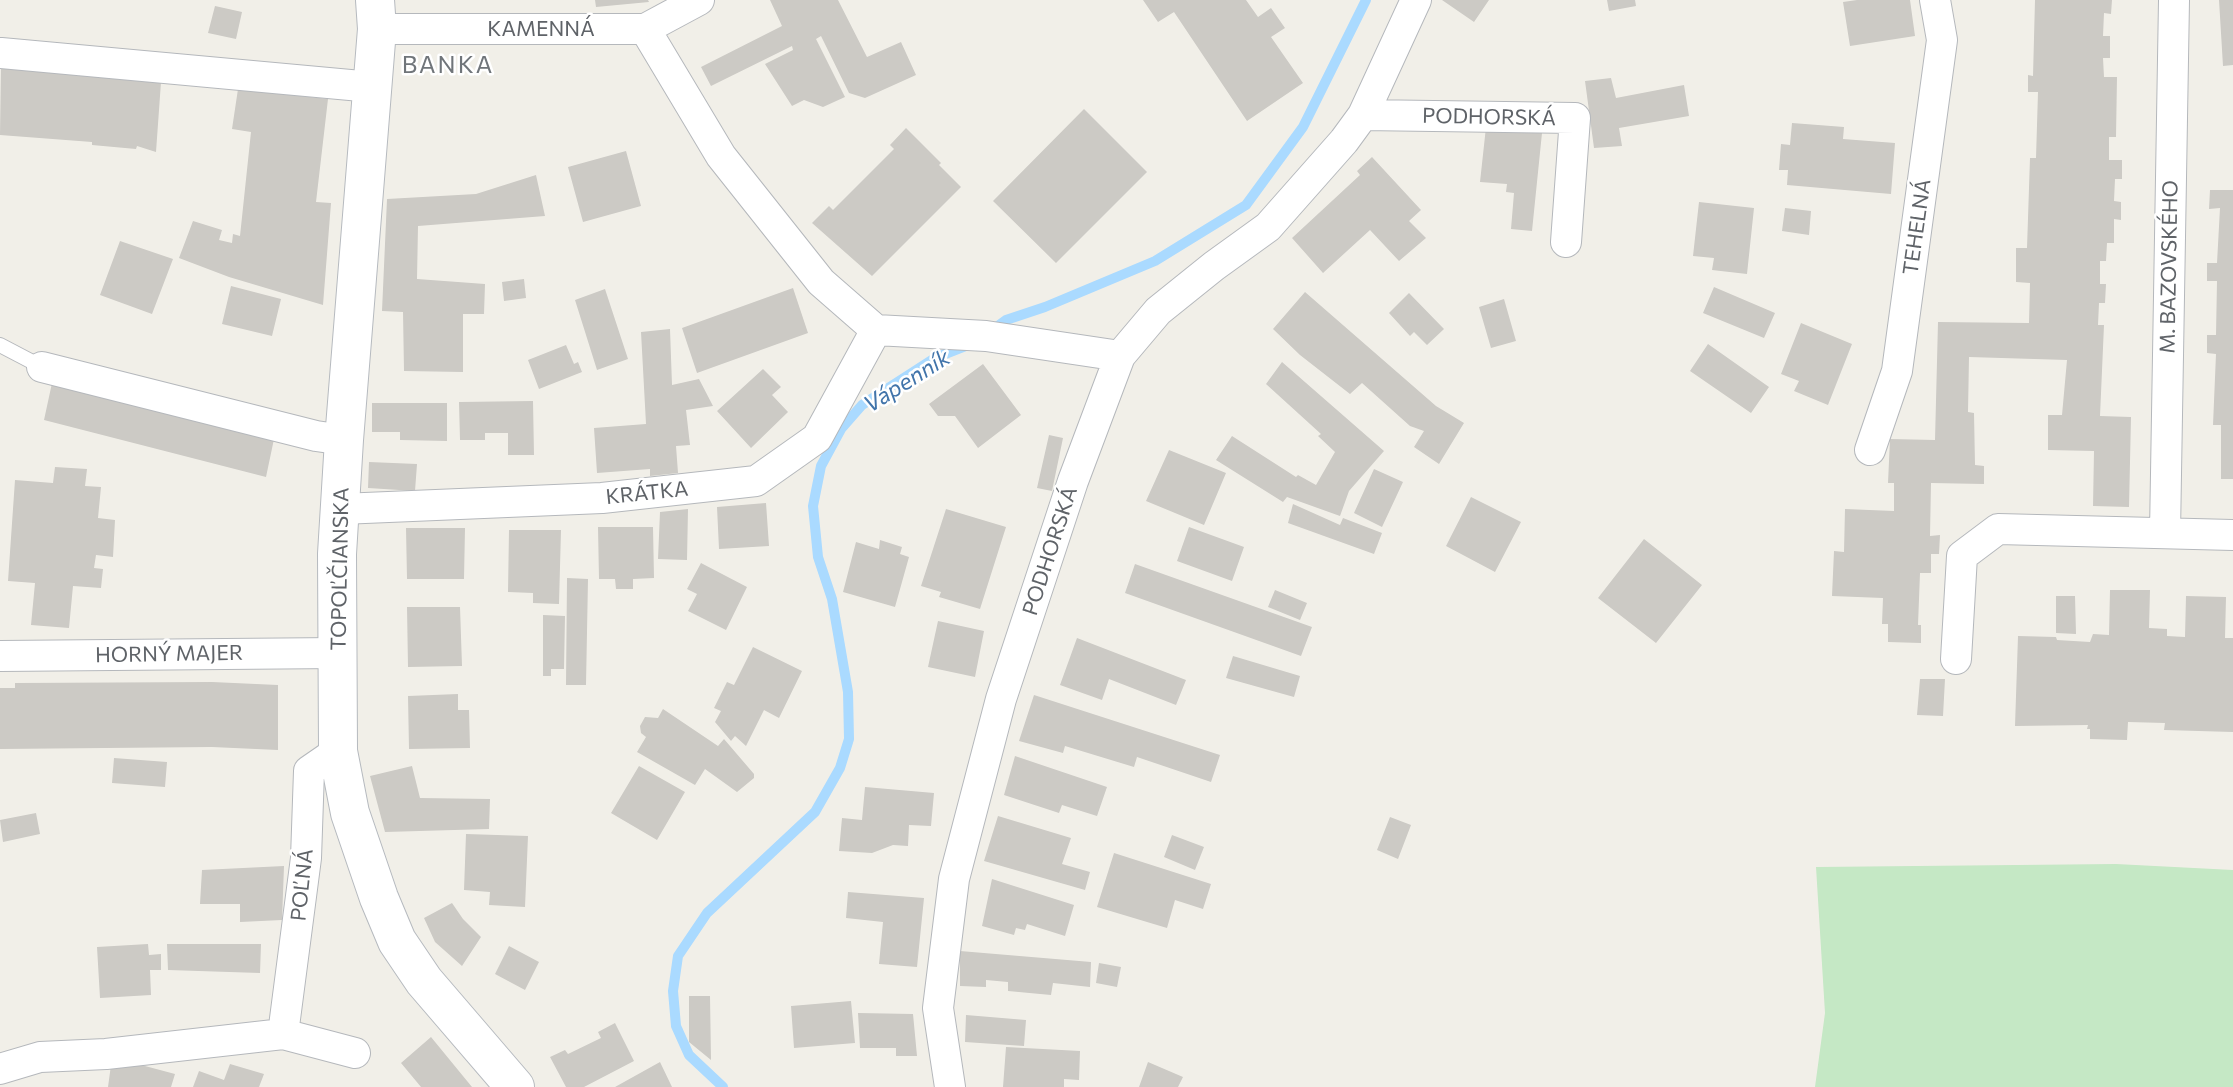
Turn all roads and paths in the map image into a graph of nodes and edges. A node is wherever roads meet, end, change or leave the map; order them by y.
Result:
1 (699, 0) edge
2 (1416, 0) edge
3 (1934, 0) edge
4 (2174, 0) edge
5 (376, 15) edge
6 (645, 29) junction
7 (1, 53) edge
8 (372, 87) junction
9 (1363, 115) junction
10 (1566, 242) dead end
11 (876, 330) junction
12 (0, 345) edge
13 (1120, 356) junction
14 (42, 367) joint
15 (344, 440) junction
16 (1870, 450) dead end
17 (341, 509) junction
18 (2165, 533) junction
19 (2233, 535) edge
20 (338, 653) junction
21 (0, 656) edge
22 (1956, 659) dead end
23 (338, 751) junction
24 (283, 1034) junction
25 (355, 1052) dead end
26 (0, 1069) edge
27 (515, 1087) edge
28 (950, 1087) edge

1 - 6 street, KAMENNÁ
2 - 9 street, PODHORSKÁ
3 - 16 street, TEHELNÁ
4 - 18 street, M. BAZOVSKÉHO
5 - 6 street, KAMENNÁ
5 - 8 main road, TOPOĽČIANSKA
6 - 11 street
7 - 8 street
8 - 15 main road, TOPOĽČIANSKA
9 - 10 street, PODHORSKÁ
9 - 13 street, PODHORSKÁ
11 - 13 street
11 - 17 street, KRÁTKA
12 - 14 lane
13 - 28 street, PODHORSKÁ
14 - 15 street
15 - 17 main road, TOPOĽČIANSKA
17 - 20 main road, TOPOĽČIANSKA
18 - 19 street
18 - 22 street
20 - 21 street, HORNÝ MAJER
20 - 23 main road, TOPOĽČIANSKA
23 - 24 street, POĽNÁ
23 - 27 main road, TOPOĽČIANSKA
24 - 25 street
24 - 26 street

